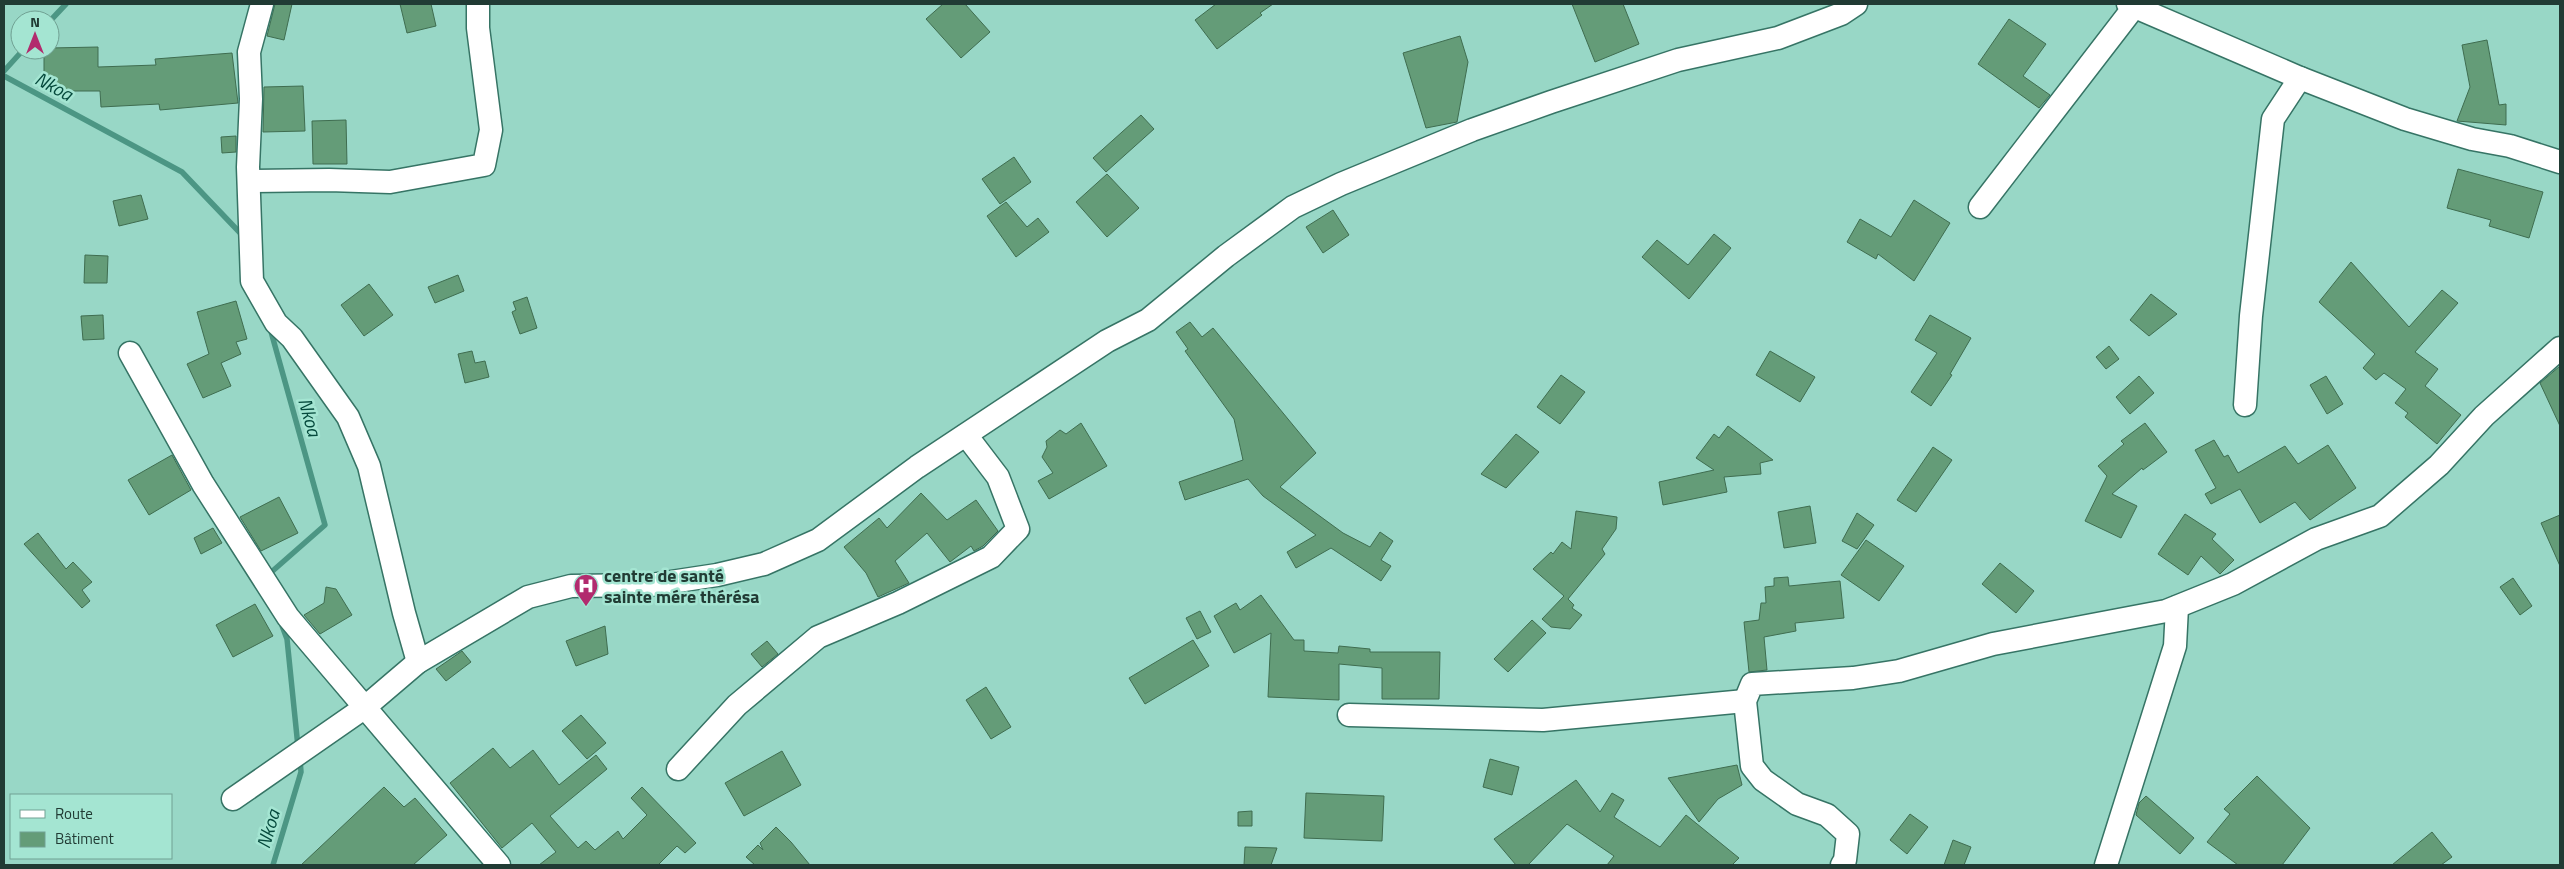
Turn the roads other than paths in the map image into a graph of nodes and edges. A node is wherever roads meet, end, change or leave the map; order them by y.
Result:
1 (262, 4) edge
2 (478, 4) edge
3 (1856, 4) edge
4 (2131, 5) edge
5 (2300, 78) junction
6 (2560, 162) edge
7 (249, 181) junction
8 (1980, 208) dead end
9 (2560, 348) edge
10 (130, 353) dead end
11 (2245, 405) dead end
12 (966, 435) junction
13 (2177, 607) junction
14 (418, 662) junction
15 (1746, 701) junction
16 (364, 708) junction
17 (1349, 715) dead end
18 (678, 768) dead end
19 (233, 799) dead end
20 (499, 865) edge
21 (1842, 865) edge
22 (2106, 865) edge

1 - 7 street
2 - 7 street
3 - 12 street
4 - 5 street
4 - 8 street
5 - 6 street
5 - 11 street
7 - 14 street
9 - 13 street
10 - 16 street
12 - 14 street
12 - 18 street
13 - 15 street
13 - 22 street
14 - 16 street
15 - 17 street
15 - 21 street
16 - 19 street
16 - 20 street

